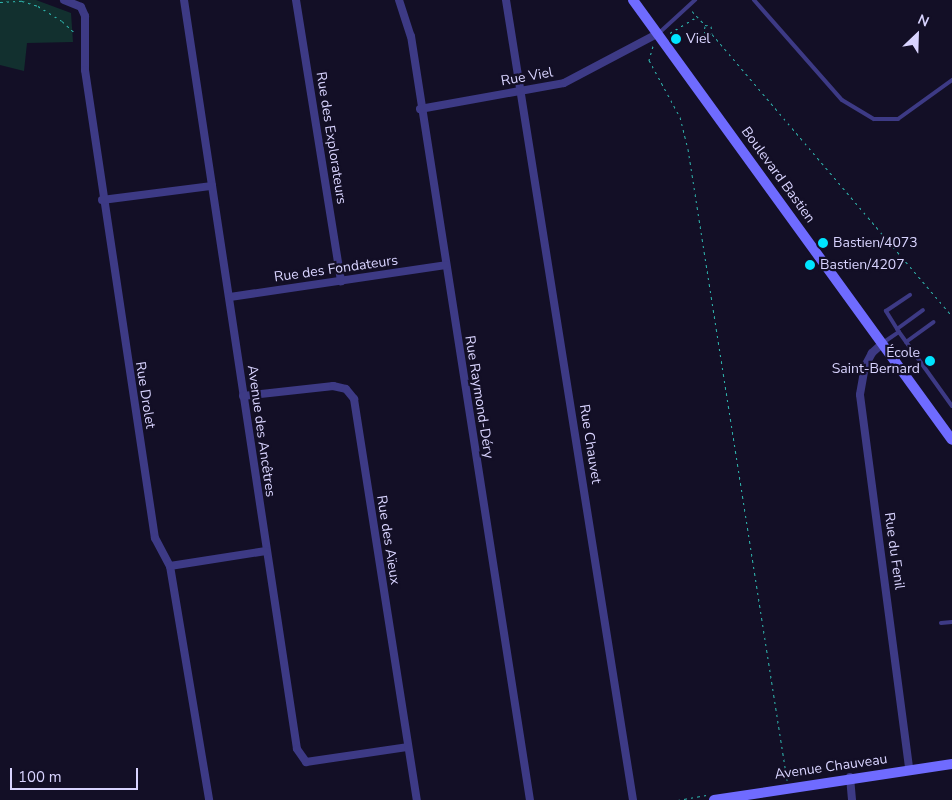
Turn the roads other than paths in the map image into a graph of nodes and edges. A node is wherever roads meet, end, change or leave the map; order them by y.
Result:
1 (64, 0) edge
2 (184, 0) edge
3 (296, 0) edge
4 (399, 0) edge
5 (506, 0) edge
6 (633, 0) edge
7 (695, 0) edge
8 (754, 0) edge
9 (659, 37) junction
10 (952, 80) edge
11 (522, 91) junction
12 (420, 109) junction
13 (212, 186) junction
14 (102, 200) junction
15 (446, 265) junction
16 (340, 281) junction
17 (910, 295) dead end
18 (230, 297) junction
19 (923, 310) dead end
20 (934, 322) dead end
21 (898, 330) junction
22 (906, 342) junction
23 (883, 343) junction
24 (243, 396) junction
25 (952, 406) edge
26 (952, 440) edge
27 (266, 552) junction
28 (170, 566) junction
29 (952, 622) edge
30 (941, 623) dead end
31 (407, 747) junction
32 (952, 764) edge
33 (910, 769) junction
34 (850, 777) junction
35 (209, 800) edge
36 (417, 800) edge
37 (530, 800) edge
38 (633, 800) edge
39 (714, 800) edge
40 (852, 800) edge

1 - 14 street, Rue Drolet
2 - 13 street, Avenue des Ancêtres
3 - 16 street, Rue des Explorateurs
4 - 12 street, Rue Raymond-Déry
5 - 11 street
6 - 9 main road, Boulevard Bastien
7 - 9 lane
8 - 10 lane
9 - 11 street, Rue Viel
9 - 23 main road, Boulevard Bastien
11 - 12 street, Rue Viel
11 - 38 street, Rue Chauvet
12 - 15 street, Rue Raymond-Déry
13 - 14 street
13 - 18 street, Avenue des Ancêtres
14 - 28 street, Rue Drolet
15 - 16 street, Rue des Fondateurs
15 - 37 street, Rue Raymond-Déry
16 - 18 street, Rue des Fondateurs
17 - 21 lane
18 - 24 street, Avenue des Ancêtres
19 - 21 lane
20 - 22 lane
21 - 22 lane
21 - 23 lane
22 - 25 lane
23 - 26 main road, Boulevard Bastien
23 - 33 street, Rue du Fenil
24 - 27 street, Avenue des Ancêtres
24 - 31 street, Rue des Aïeux
27 - 28 street
27 - 31 street, Avenue des Ancêtres
28 - 35 street, Rue Drolet
29 - 30 lane
31 - 36 street, Rue des Aïeux
32 - 33 main road, Avenue Chauveau
33 - 34 main road, Avenue Chauveau
34 - 39 main road, Avenue Chauveau
34 - 40 street

